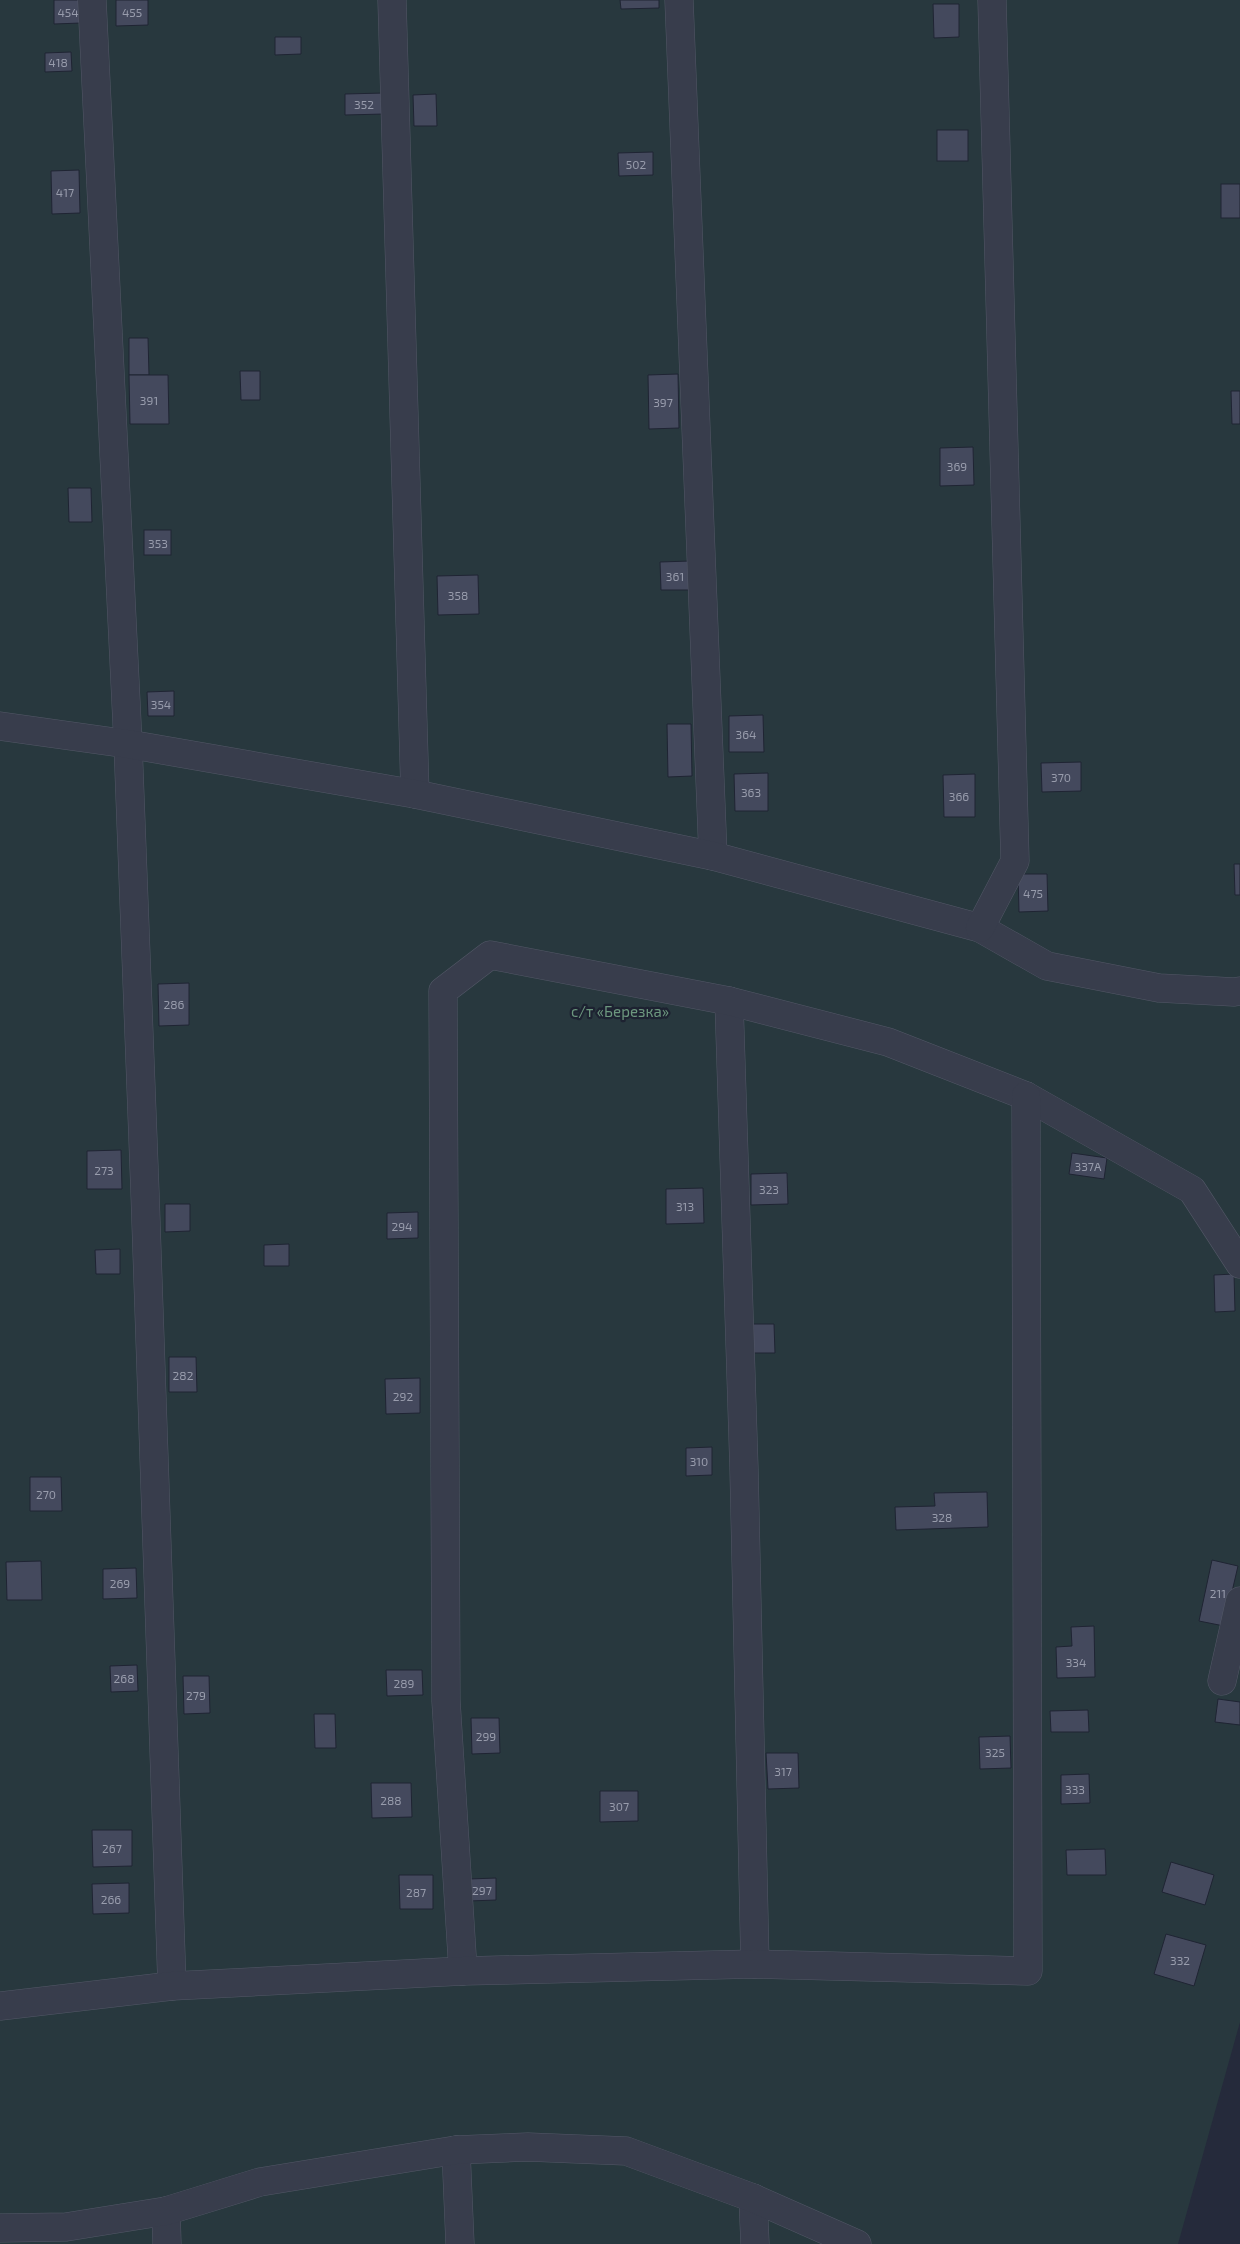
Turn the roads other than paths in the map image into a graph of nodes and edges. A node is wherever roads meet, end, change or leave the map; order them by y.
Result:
1 (92, 0) edge
2 (392, 0) edge
3 (679, 0) edge
4 (992, 0) edge
5 (0, 726) edge
6 (128, 744) junction
7 (415, 794) junction
8 (713, 856) junction
9 (980, 928) junction
10 (1240, 990) edge
11 (729, 1001) junction
12 (1026, 1096) junction
13 (1240, 1264) edge
14 (1240, 1601) edge
15 (1222, 1681) dead end
16 (755, 1964) junction
17 (463, 1971) junction
18 (172, 1986) junction
19 (0, 2006) edge
20 (456, 2150) junction
21 (754, 2198) junction
22 (166, 2211) junction
23 (0, 2228) edge
24 (168, 2244) edge
25 (460, 2244) edge
26 (756, 2244) edge
27 (857, 2244) edge

1 - 6 street
2 - 7 street
3 - 8 street
4 - 9 street
5 - 6 street
6 - 7 street
6 - 18 street
7 - 8 street
8 - 9 street
9 - 10 street
11 - 12 street
11 - 16 street
11 - 17 street
12 - 13 street
12 - 16 street
14 - 15 street
16 - 17 street
17 - 18 street
18 - 19 street
20 - 21 street
20 - 22 street
20 - 25 street
21 - 26 street
21 - 27 street
22 - 23 street
22 - 24 street

